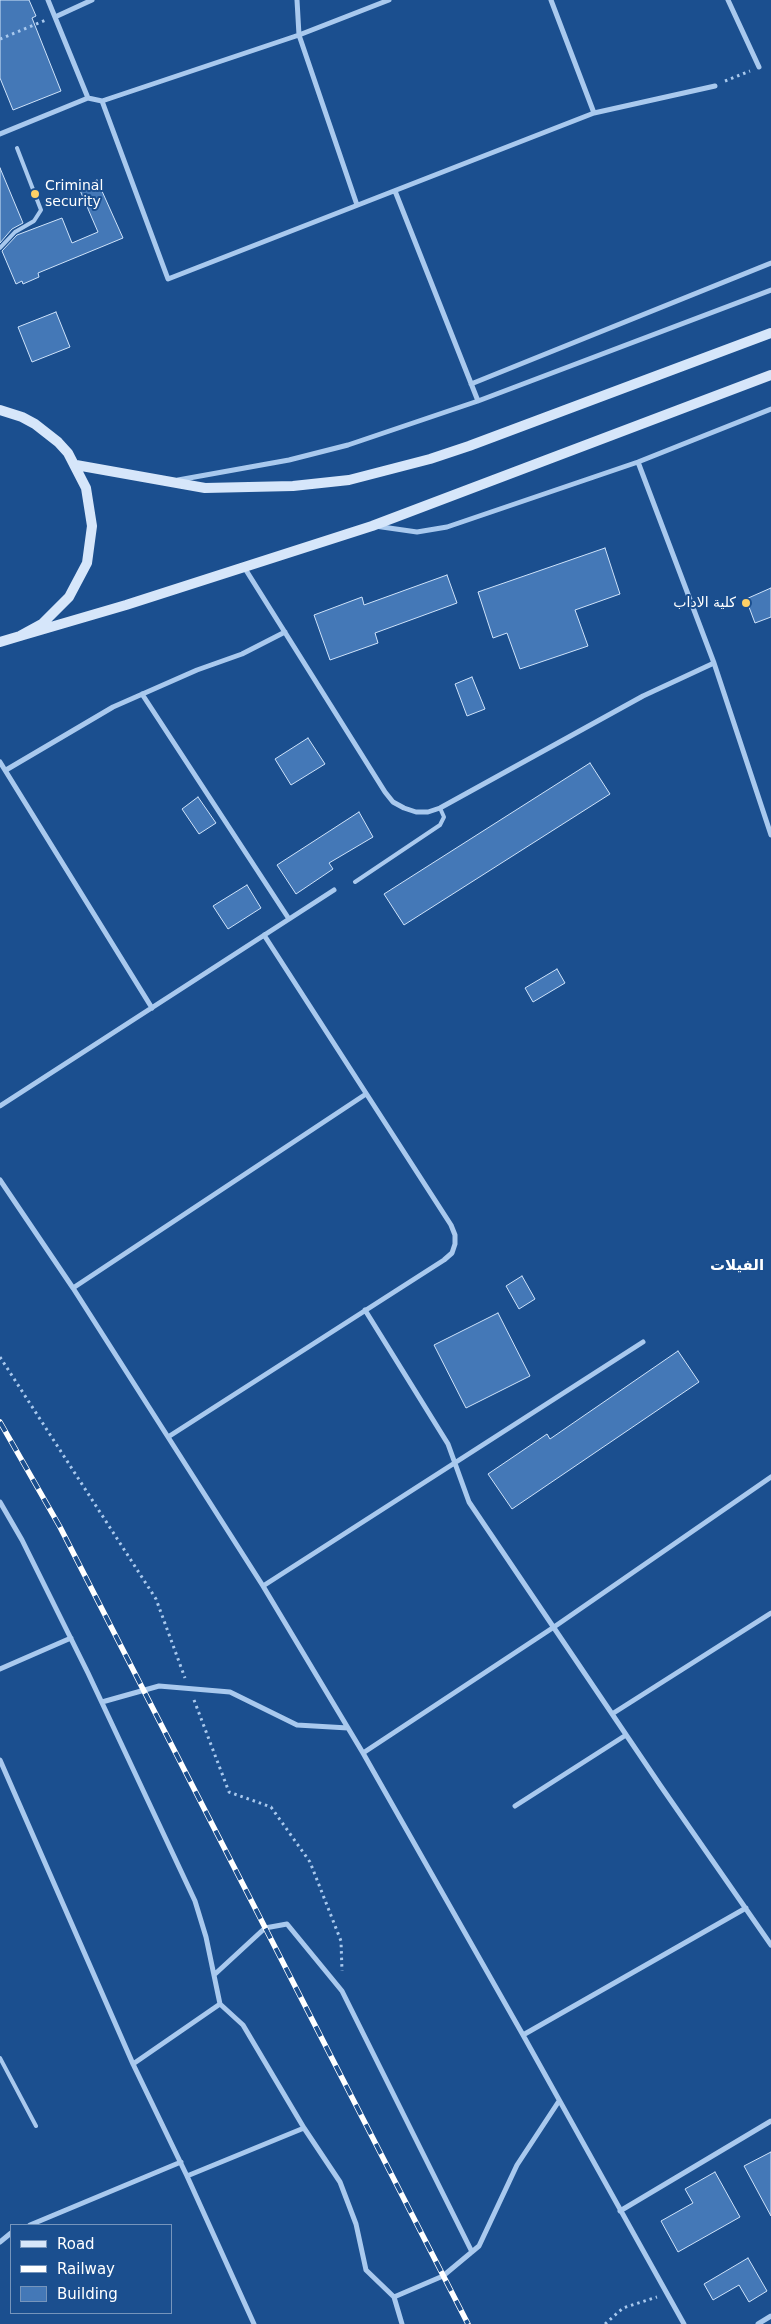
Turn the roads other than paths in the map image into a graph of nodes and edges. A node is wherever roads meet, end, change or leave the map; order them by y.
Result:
1 (48, 0) edge
2 (92, 0) edge
3 (297, 0) edge
4 (390, 0) edge
5 (550, 0) edge
6 (730, 0) edge
7 (55, 16) junction
8 (299, 35) junction
9 (759, 67) road end
10 (715, 86) road end
11 (88, 98) junction
12 (102, 101) junction
13 (594, 113) junction
14 (0, 134) edge
15 (17, 148) dead end
16 (395, 191) junction
17 (357, 205) junction
18 (0, 248) edge
19 (771, 263) edge
20 (771, 290) edge
21 (771, 333) edge
22 (771, 375) edge
23 (471, 384) junction
24 (478, 401) junction
25 (0, 405) edge
26 (771, 408) edge
27 (4, 411) edge
28 (638, 462) junction
29 (76, 465) junction
30 (169, 482) junction
31 (372, 526) junction
32 (244, 567) junction
33 (285, 632) junction
34 (20, 636) junction
35 (3, 643) edge
36 (714, 662) junction
37 (142, 694) junction
38 (0, 762) edge
39 (6, 770) junction
40 (440, 808) junction
41 (771, 835) edge
42 (354, 882) dead end
43 (334, 890) dead end
44 (289, 919) junction
45 (264, 935) junction
46 (152, 1008) junction
47 (366, 1094) junction
48 (0, 1106) edge
49 (0, 1180) edge
50 (73, 1288) junction
51 (365, 1310) junction
52 (643, 1342) dead end
53 (168, 1437) junction
54 (455, 1463) junction
55 (771, 1477) edge
56 (0, 1502) edge
57 (263, 1586) junction
58 (771, 1613) edge
59 (554, 1628) junction
60 (71, 1638) junction
61 (0, 1669) edge
62 (102, 1702) junction
63 (612, 1714) junction
64 (348, 1728) junction
65 (626, 1735) junction
66 (363, 1753) junction
67 (0, 1760) edge
68 (6, 1774) junction
69 (0, 1777) edge
70 (516, 1806) dead end
71 (746, 1908) junction
72 (771, 1945) edge
73 (214, 1974) junction
74 (220, 2004) junction
75 (523, 2035) junction
76 (0, 2058) edge
77 (133, 2064) junction
78 (560, 2101) junction
79 (771, 2121) edge
80 (36, 2126) dead end
81 (304, 2128) junction
82 (181, 2162) junction
83 (187, 2176) junction
84 (620, 2211) junction
85 (32, 2224) edge
86 (10, 2234) edge
87 (0, 2242) edge
88 (472, 2252) junction
89 (394, 2297) junction
90 (771, 2316) edge
91 (254, 2324) edge
92 (402, 2324) edge
93 (684, 2324) edge
94 (758, 2324) edge

1 - 7 street
2 - 7 street
3 - 8 street
4 - 8 street
5 - 13 street
6 - 9 street
7 - 11 street
8 - 12 street
8 - 17 street
10 - 13 street
11 - 12 street
11 - 14 street
12 - 17 street
13 - 16 street
15 - 18 lane
16 - 17 street
16 - 23 street
19 - 23 street
20 - 24 street
21 - 30 main road
22 - 31 main road
23 - 24 street
24 - 30 street
25 - 27 main road
26 - 28 street
27 - 29 main road
28 - 31 street
28 - 36 street
29 - 30 main road
29 - 34 main road
31 - 32 main road
32 - 33 street
32 - 34 main road
33 - 37 street
33 - 40 street
34 - 35 main road
36 - 40 street
36 - 41 street
37 - 39 street
37 - 44 street
38 - 39 street
39 - 46 street
40 - 42 lane
43 - 44 street
44 - 45 street
45 - 46 street
45 - 47 street
46 - 48 street
47 - 50 street
47 - 51 street
49 - 50 street
50 - 53 street
51 - 53 street
51 - 54 street
52 - 54 street
53 - 57 street
54 - 57 street
54 - 59 street
55 - 59 street
56 - 60 street
57 - 64 street
58 - 63 street
59 - 63 street
59 - 66 street
60 - 61 street
60 - 62 street
62 - 64 street
62 - 73 street
63 - 65 street
64 - 66 street
65 - 70 street
65 - 71 street
66 - 75 street
67 - 68 street
68 - 69 street
68 - 77 street
71 - 72 street
71 - 75 street
73 - 74 street
73 - 88 street
74 - 77 street
74 - 81 street
75 - 78 street
76 - 80 lane
77 - 82 street
78 - 84 street
78 - 88 street
79 - 84 street
81 - 83 street
81 - 89 street
82 - 83 street
82 - 85 street
83 - 91 street
84 - 93 street
86 - 87 street
88 - 89 street
89 - 92 street
90 - 94 street

